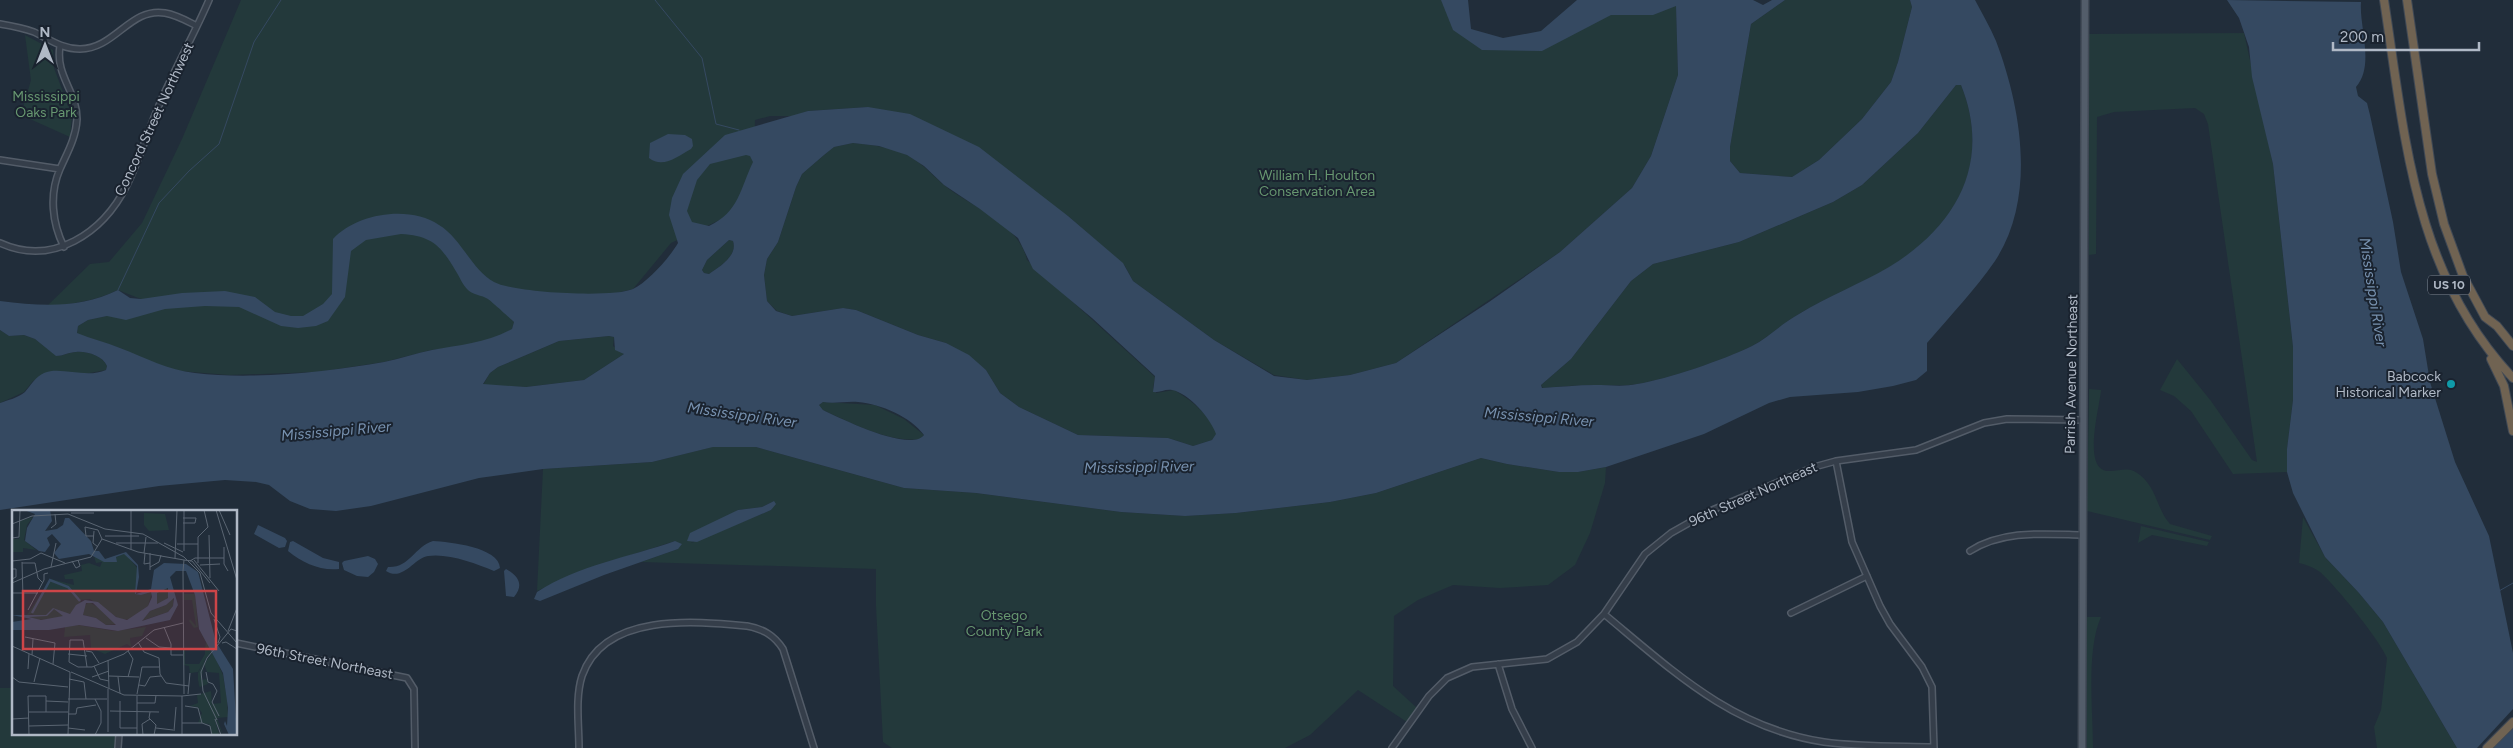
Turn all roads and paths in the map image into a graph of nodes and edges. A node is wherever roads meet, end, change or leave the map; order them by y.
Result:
1 (209, 0) edge
2 (2085, 0) edge
3 (2384, 0) edge
4 (2407, 0) edge
5 (0, 24) edge
6 (198, 26) junction
7 (60, 46) junction
8 (0, 160) edge
9 (60, 168) junction
10 (0, 243) edge
11 (64, 247) junction
12 (2473, 326) junction
13 (2497, 326) junction
14 (2513, 340) edge
15 (2513, 346) edge
16 (2513, 378) edge
17 (2513, 392) edge
18 (2082, 420) junction
19 (2512, 422) junction
20 (2513, 431) edge
21 (1836, 461) junction
22 (2081, 535) junction
23 (1970, 551) dead end
24 (1867, 576) junction
25 (1791, 612) dead end
26 (1604, 614) junction
27 (238, 643) edge
28 (1498, 664) junction
29 (2513, 721) edge
30 (1934, 747) edge
31 (415, 748) edge
32 (579, 748) edge
33 (814, 748) edge
34 (1392, 748) edge
35 (1532, 748) edge
36 (2082, 748) edge
37 (2487, 748) edge

1 - 6 street, Concord Street Northwest
2 - 18 main road, Parrish Avenue Northeast
3 - 12 highway, US 10
4 - 13 highway, US 10
5 - 7 street
6 - 7 street
6 - 11 street, Concord Street Northwest
7 - 9 street
8 - 9 street
9 - 11 street
10 - 11 street
12 - 16 highway, US 10
12 - 19 highway
13 - 14 highway
13 - 15 highway, US 10
17 - 19 highway
18 - 21 street, 96th Street Northeast
18 - 22 main road, Parrish Avenue Northeast
19 - 20 highway
21 - 24 street
21 - 26 street, 96th Street Northeast
22 - 23 street
22 - 36 main road, Parrish Avenue Northeast
24 - 25 street
24 - 30 street
26 - 28 street, 96th Street Northeast
26 - 30 street
27 - 31 street, 96th Street Northeast
28 - 34 street, 96th Street Northeast
28 - 35 street
29 - 37 highway
32 - 33 street

